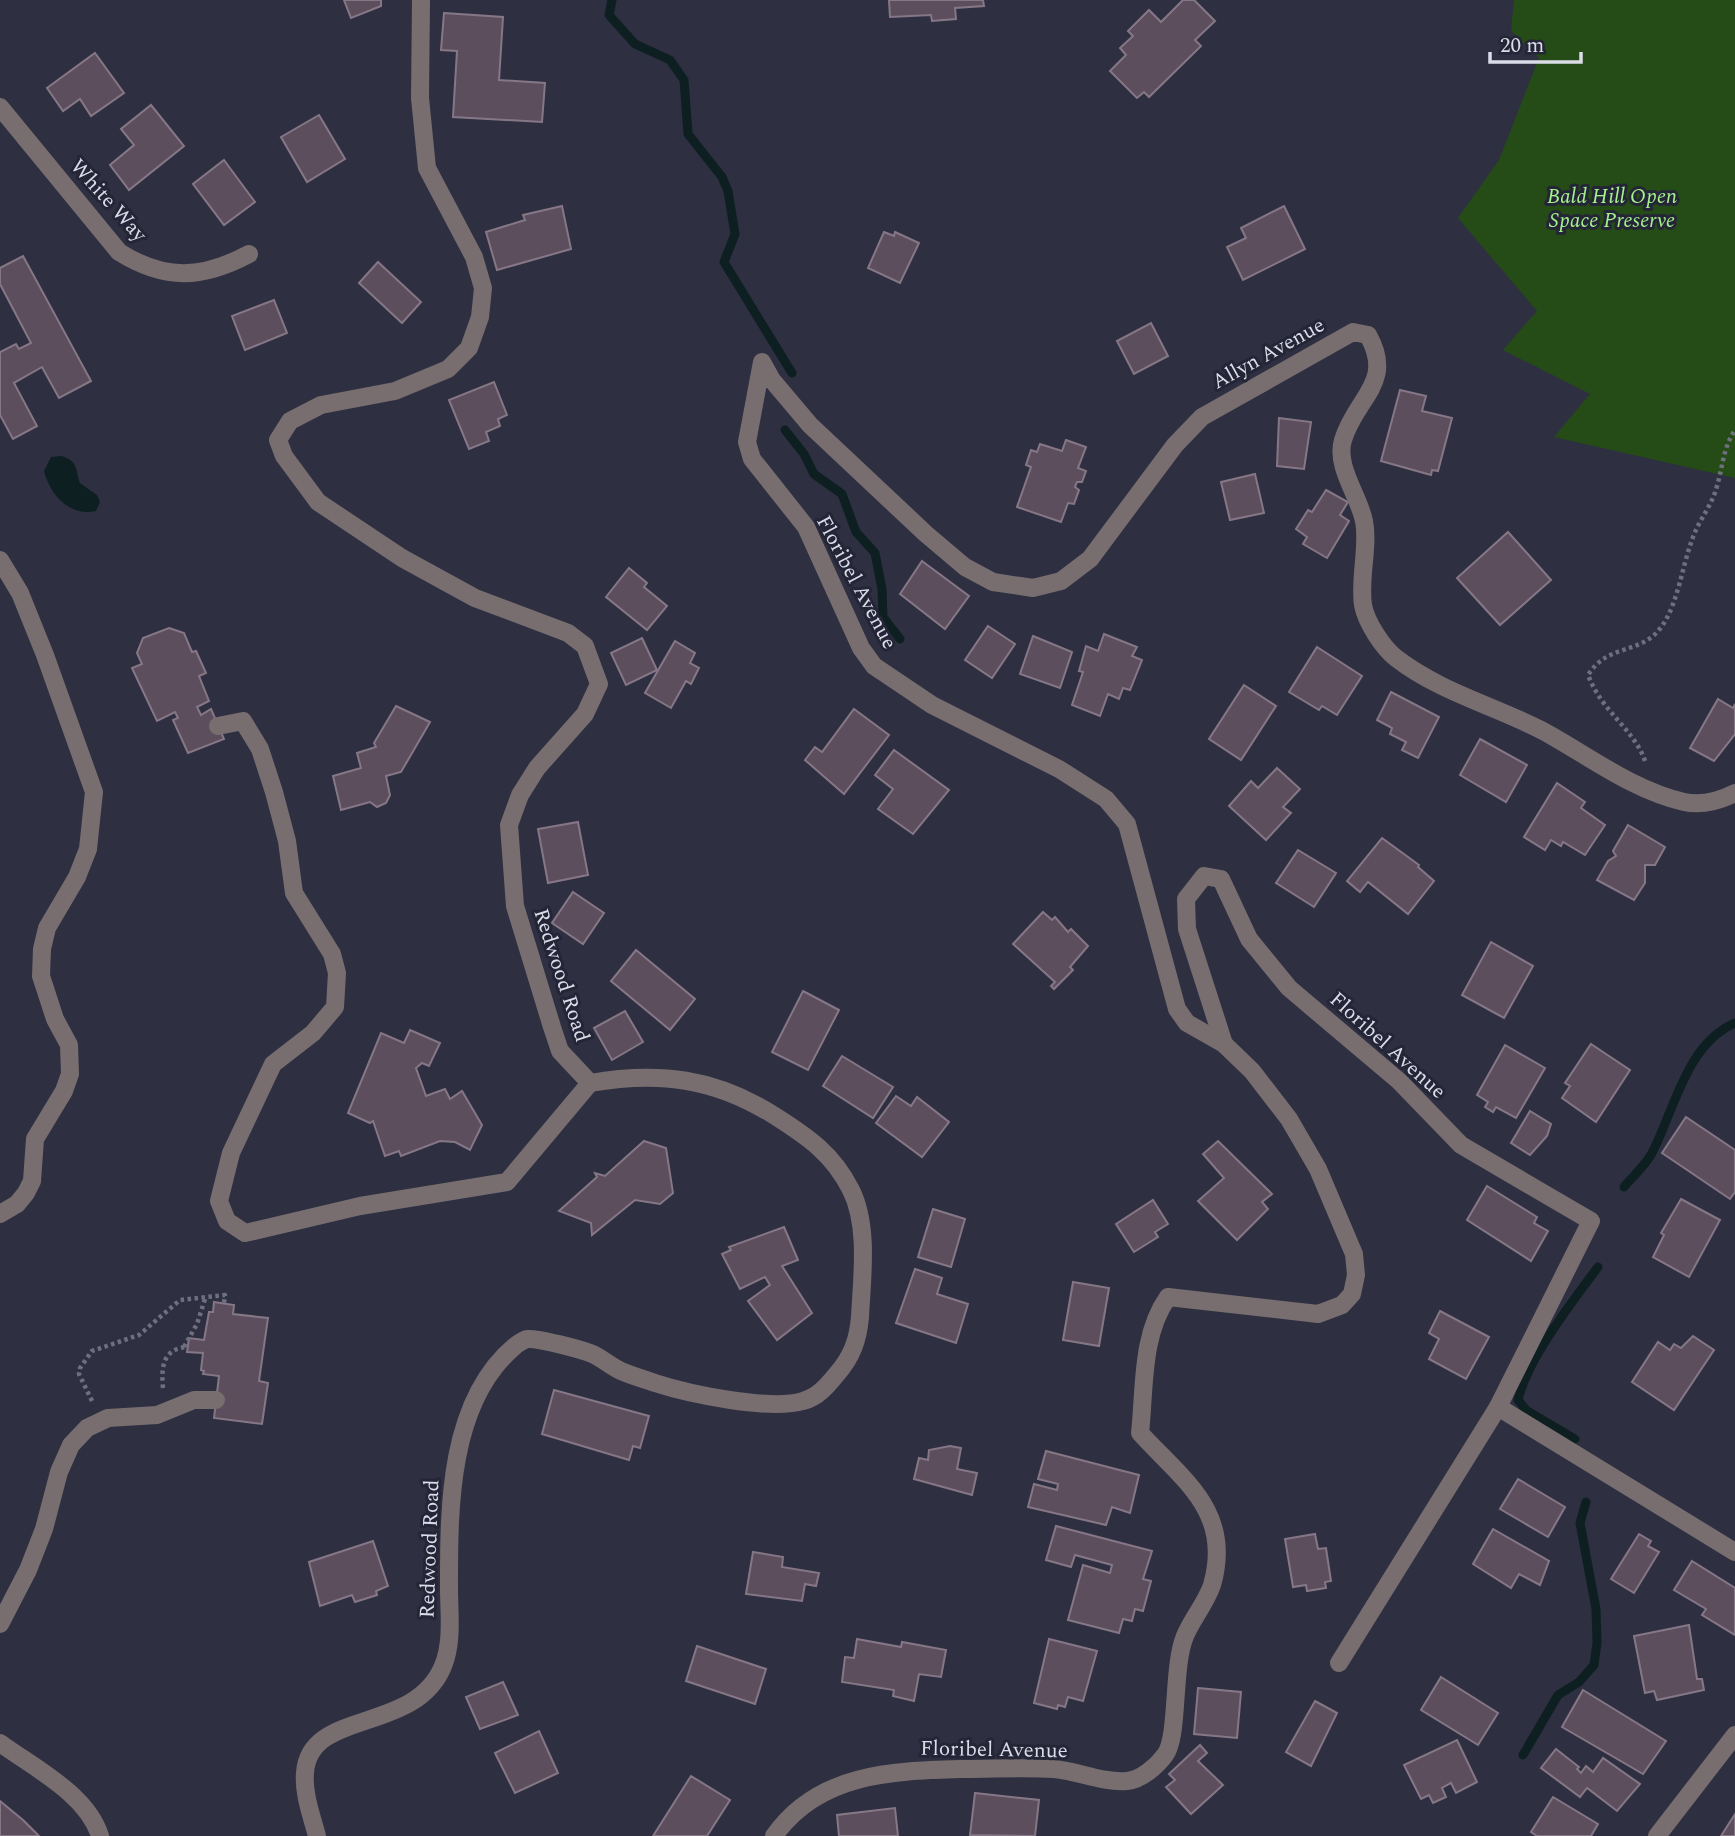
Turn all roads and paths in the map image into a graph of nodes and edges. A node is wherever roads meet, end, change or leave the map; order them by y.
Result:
1 (421, 0) edge
2 (0, 107) edge
3 (249, 254) dead end
4 (754, 405) joint
5 (1735, 430) edge
6 (0, 560) edge
7 (218, 726) dead end
8 (1640, 745) dead end
9 (1735, 793) edge
10 (1224, 1044) junction
11 (590, 1083) junction
12 (0, 1214) edge
13 (205, 1299) junction
14 (224, 1303) dead end
15 (216, 1400) dead end
16 (1498, 1407) junction
17 (167, 1413) junction
18 (102, 1421) junction
19 (1735, 1552) edge
20 (0, 1624) edge
21 (1339, 1663) dead end
22 (1735, 1735) edge
23 (0, 1743) edge
24 (100, 1836) edge
25 (317, 1836) edge
26 (774, 1836) edge
27 (1657, 1836) edge

1 - 11 street, Redwood Road
2 - 3 street, White Way
4 - 9 street, Allyn Avenue
4 - 10 street, Floribel Avenue
5 - 8 path
6 - 12 street
7 - 11 street
10 - 16 street, Floribel Avenue
10 - 26 street, Floribel Avenue
11 - 25 street, Redwood Road
13 - 14 path
13 - 17 path
13 - 18 path
15 - 17 street
16 - 19 street
16 - 21 street, Floribel Avenue
17 - 18 street
18 - 20 street
22 - 27 street
23 - 24 street

